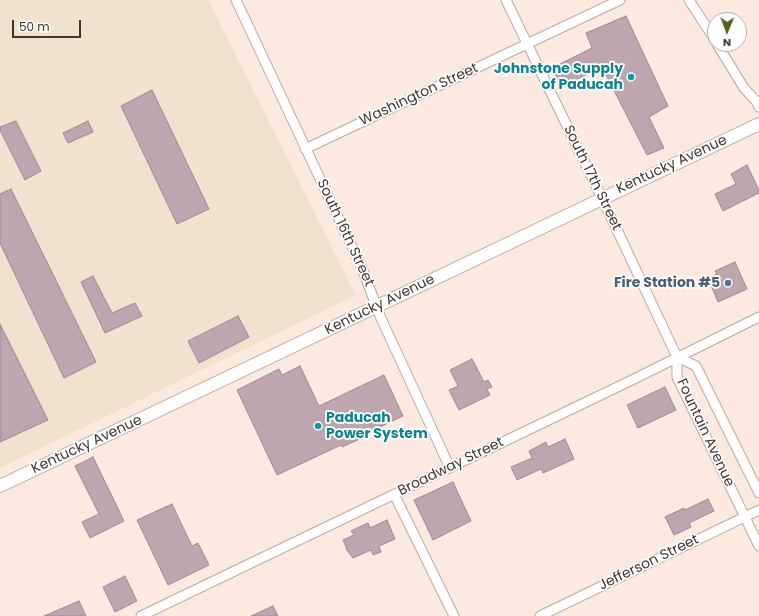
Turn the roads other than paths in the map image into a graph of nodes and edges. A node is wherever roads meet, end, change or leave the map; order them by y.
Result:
1 (236, 0) edge
2 (506, 0) edge
3 (620, 0) edge
4 (689, 0) edge
5 (707, 28) edge
6 (527, 44) junction
7 (722, 52) edge
8 (759, 107) edge
9 (759, 124) edge
10 (306, 149) junction
11 (602, 198) junction
12 (378, 307) junction
13 (759, 317) edge
14 (677, 357) junction
15 (450, 468) junction
16 (0, 486) edge
17 (759, 493) edge
18 (394, 494) junction
19 (759, 510) edge
20 (745, 517) junction
21 (759, 546) edge
22 (141, 616) edge
23 (454, 616) edge
24 (540, 616) edge

1 - 10 street, South 16th Street
2 - 6 street, South 17th Street
3 - 6 street, Washington Street
4 - 5 street
6 - 10 street, Washington Street
6 - 11 street, South 17th Street
7 - 8 street
9 - 11 main road, Kentucky Avenue
10 - 12 street, South 16th Street
11 - 12 main road, Kentucky Avenue
11 - 14 street, South 17th Street
12 - 15 street, South 16th Street
12 - 16 main road, Kentucky Avenue
13 - 14 street, Broadway Street
14 - 15 street, Broadway Street
14 - 17 street, Fountain Avenue
14 - 20 street, Fountain Avenue
15 - 18 street, Broadway Street
18 - 22 street, Broadway Street
18 - 23 street
19 - 20 street, Jefferson Street
20 - 21 street, Fountain Avenue
20 - 24 street, Jefferson Street

